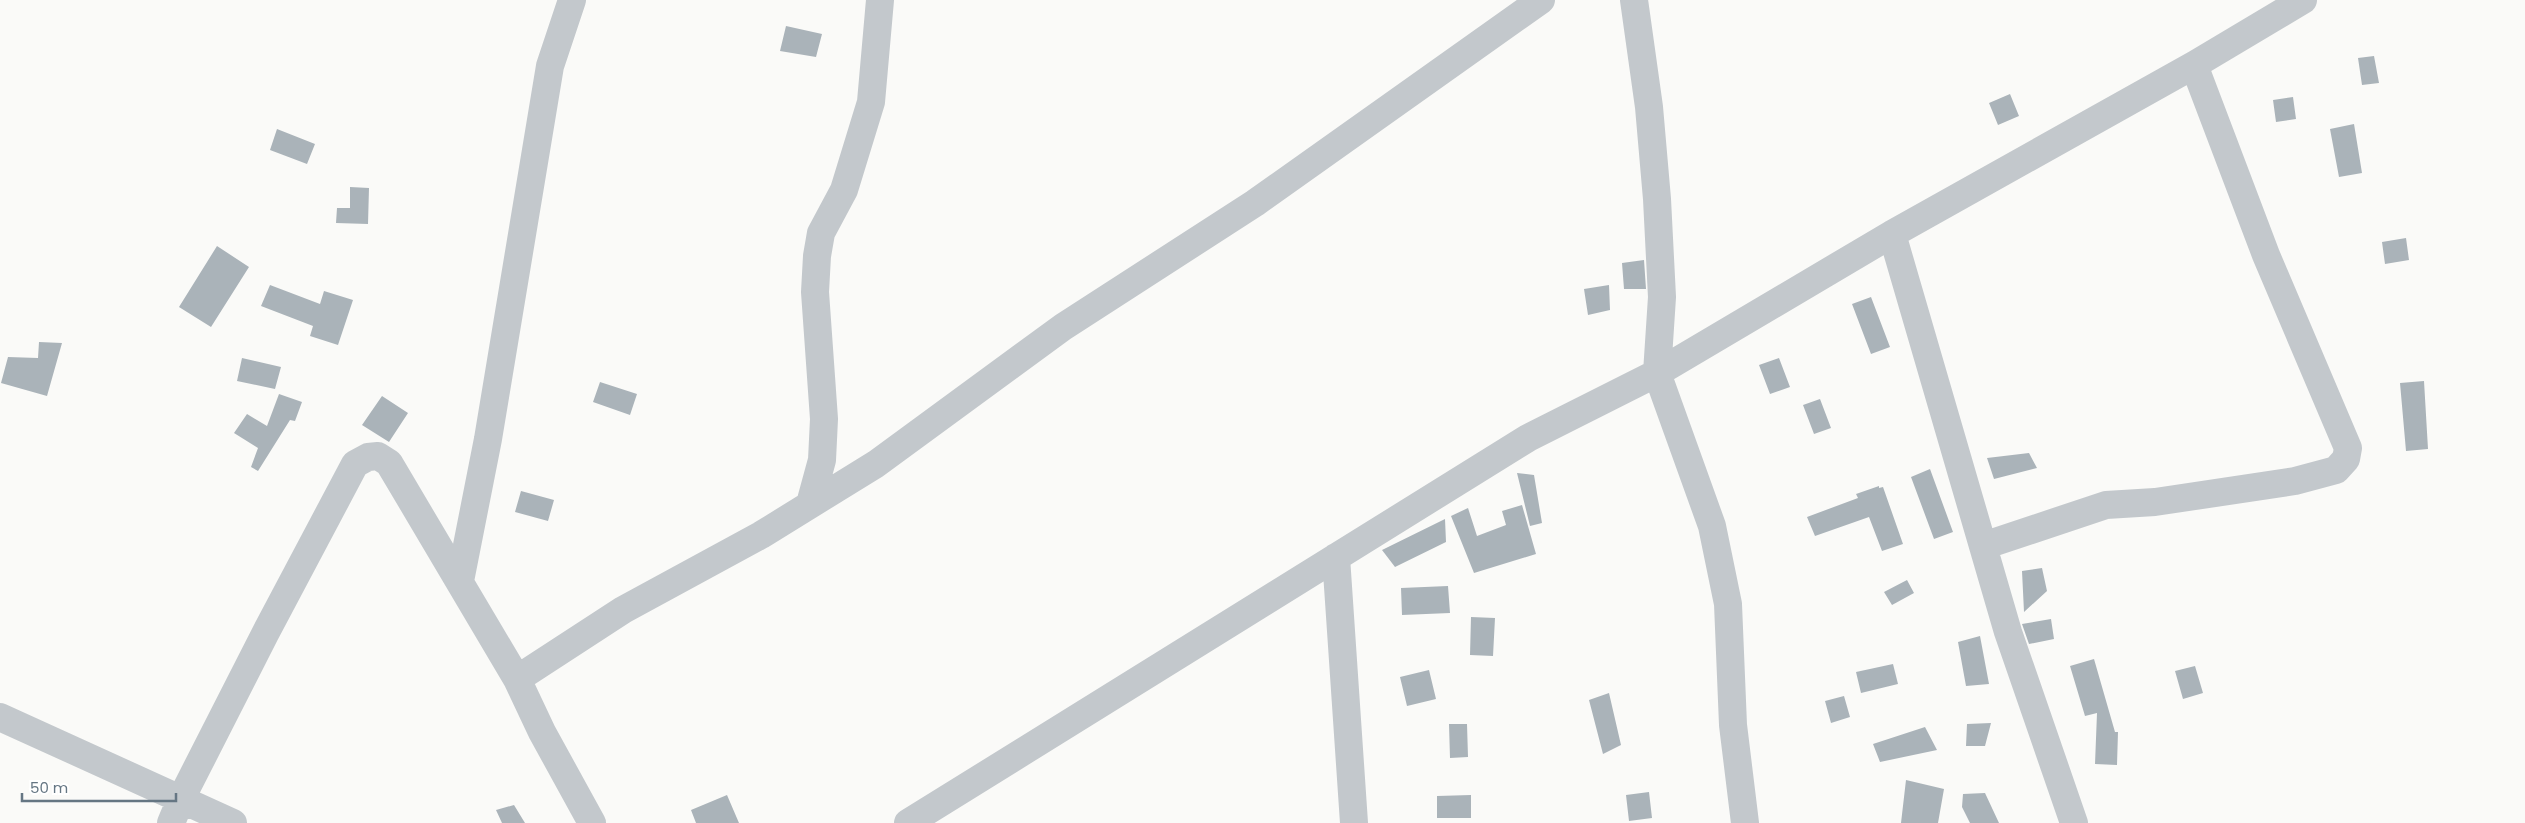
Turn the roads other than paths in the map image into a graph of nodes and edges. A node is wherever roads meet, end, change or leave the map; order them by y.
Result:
1 (572, 0) edge
2 (880, 0) edge
3 (1541, 0) edge
4 (1634, 0) edge
5 (2303, 0) edge
6 (2194, 65) junction
7 (1892, 234) junction
8 (1656, 373) junction
9 (810, 504) junction
10 (1983, 546) junction
11 (1336, 557) junction
12 (460, 581) junction
13 (517, 679) junction
14 (0, 717) edge
15 (176, 811) edge
16 (233, 823) edge
17 (592, 823) edge
18 (908, 823) edge
19 (1354, 823) edge
20 (1745, 823) edge
21 (2074, 823) edge

1 - 12 street
2 - 9 street
3 - 9 street
4 - 8 street
5 - 6 street
6 - 7 street
6 - 10 street
7 - 8 street
7 - 10 street
8 - 11 street
8 - 20 street
9 - 13 street
10 - 21 street
11 - 18 street
11 - 19 street
12 - 13 street
12 - 15 street
13 - 17 street
14 - 15 street
15 - 16 street

